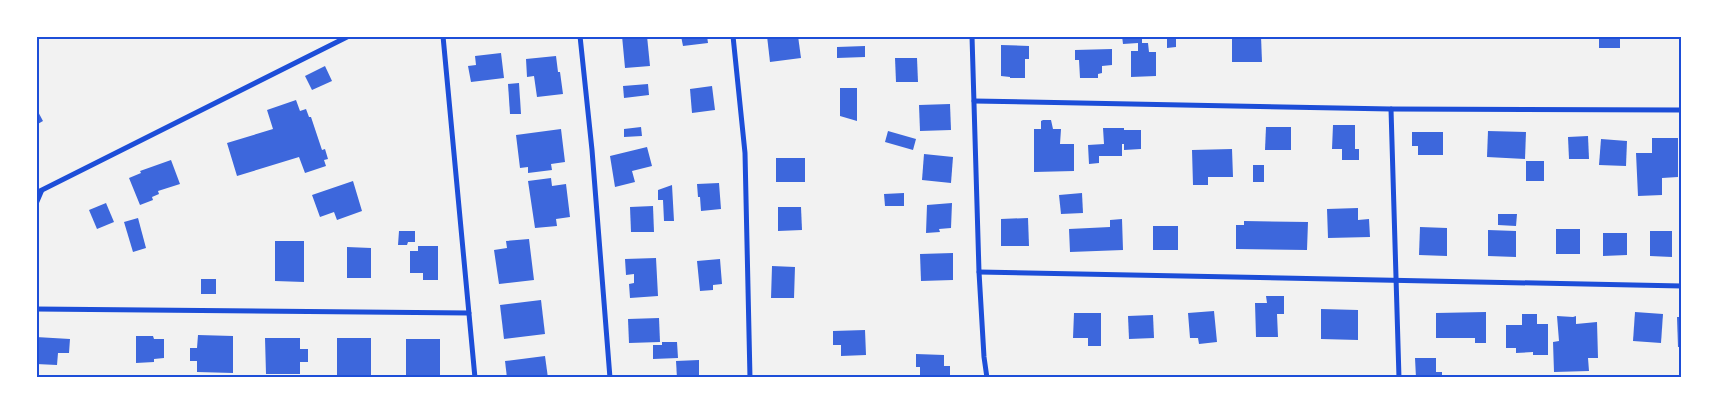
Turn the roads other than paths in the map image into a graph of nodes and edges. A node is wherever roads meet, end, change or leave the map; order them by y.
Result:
1 (349, 36) edge
2 (443, 36) edge
3 (580, 36) edge
4 (733, 36) edge
5 (972, 36) edge
6 (974, 101) junction
7 (1391, 109) junction
8 (1682, 110) edge
9 (42, 190) junction
10 (36, 193) edge
11 (36, 204) edge
12 (979, 272) junction
13 (1397, 281) junction
14 (1682, 286) edge
15 (36, 309) edge
16 (469, 313) junction
17 (475, 378) edge
18 (610, 378) edge
19 (750, 378) edge
20 (987, 378) edge
21 (1399, 378) edge

1 - 9 street
2 - 16 street
3 - 18 street
4 - 19 street
5 - 6 street
6 - 7 street
6 - 12 street
7 - 8 street
7 - 13 street
9 - 10 street
9 - 11 lane
12 - 13 street
12 - 20 street
13 - 14 street
13 - 21 street
15 - 16 street
16 - 17 street

